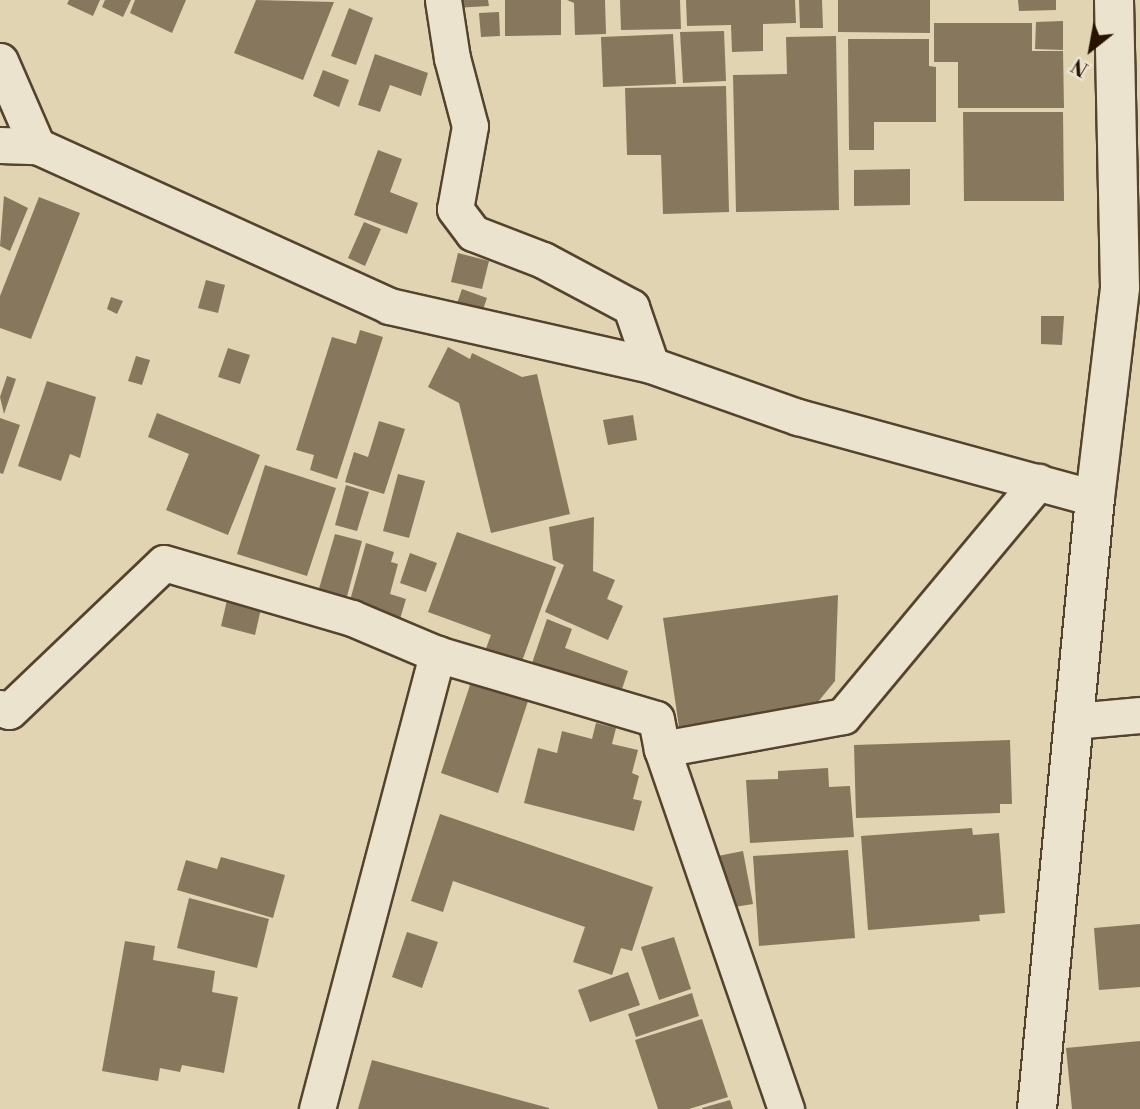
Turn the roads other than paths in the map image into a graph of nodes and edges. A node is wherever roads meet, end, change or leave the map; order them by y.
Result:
1 (1114, 0) edge
2 (437, 2) edge
3 (0, 61) edge
4 (0, 145) edge
5 (37, 146) junction
6 (1130, 285) edge
7 (650, 365) junction
8 (1038, 482) junction
9 (1095, 498) junction
10 (437, 654) junction
11 (3, 713) edge
12 (1140, 715) edge
13 (1074, 721) junction
14 (662, 749) junction
15 (317, 1109) edge
16 (786, 1109) edge
17 (1037, 1109) edge

1 - 6 street
2 - 7 street
3 - 5 street
4 - 5 street
5 - 7 street
6 - 9 street
7 - 8 street
8 - 9 street
8 - 14 street
9 - 13 street
10 - 11 street
10 - 14 street
10 - 15 street
12 - 13 street
13 - 17 street
14 - 16 street

